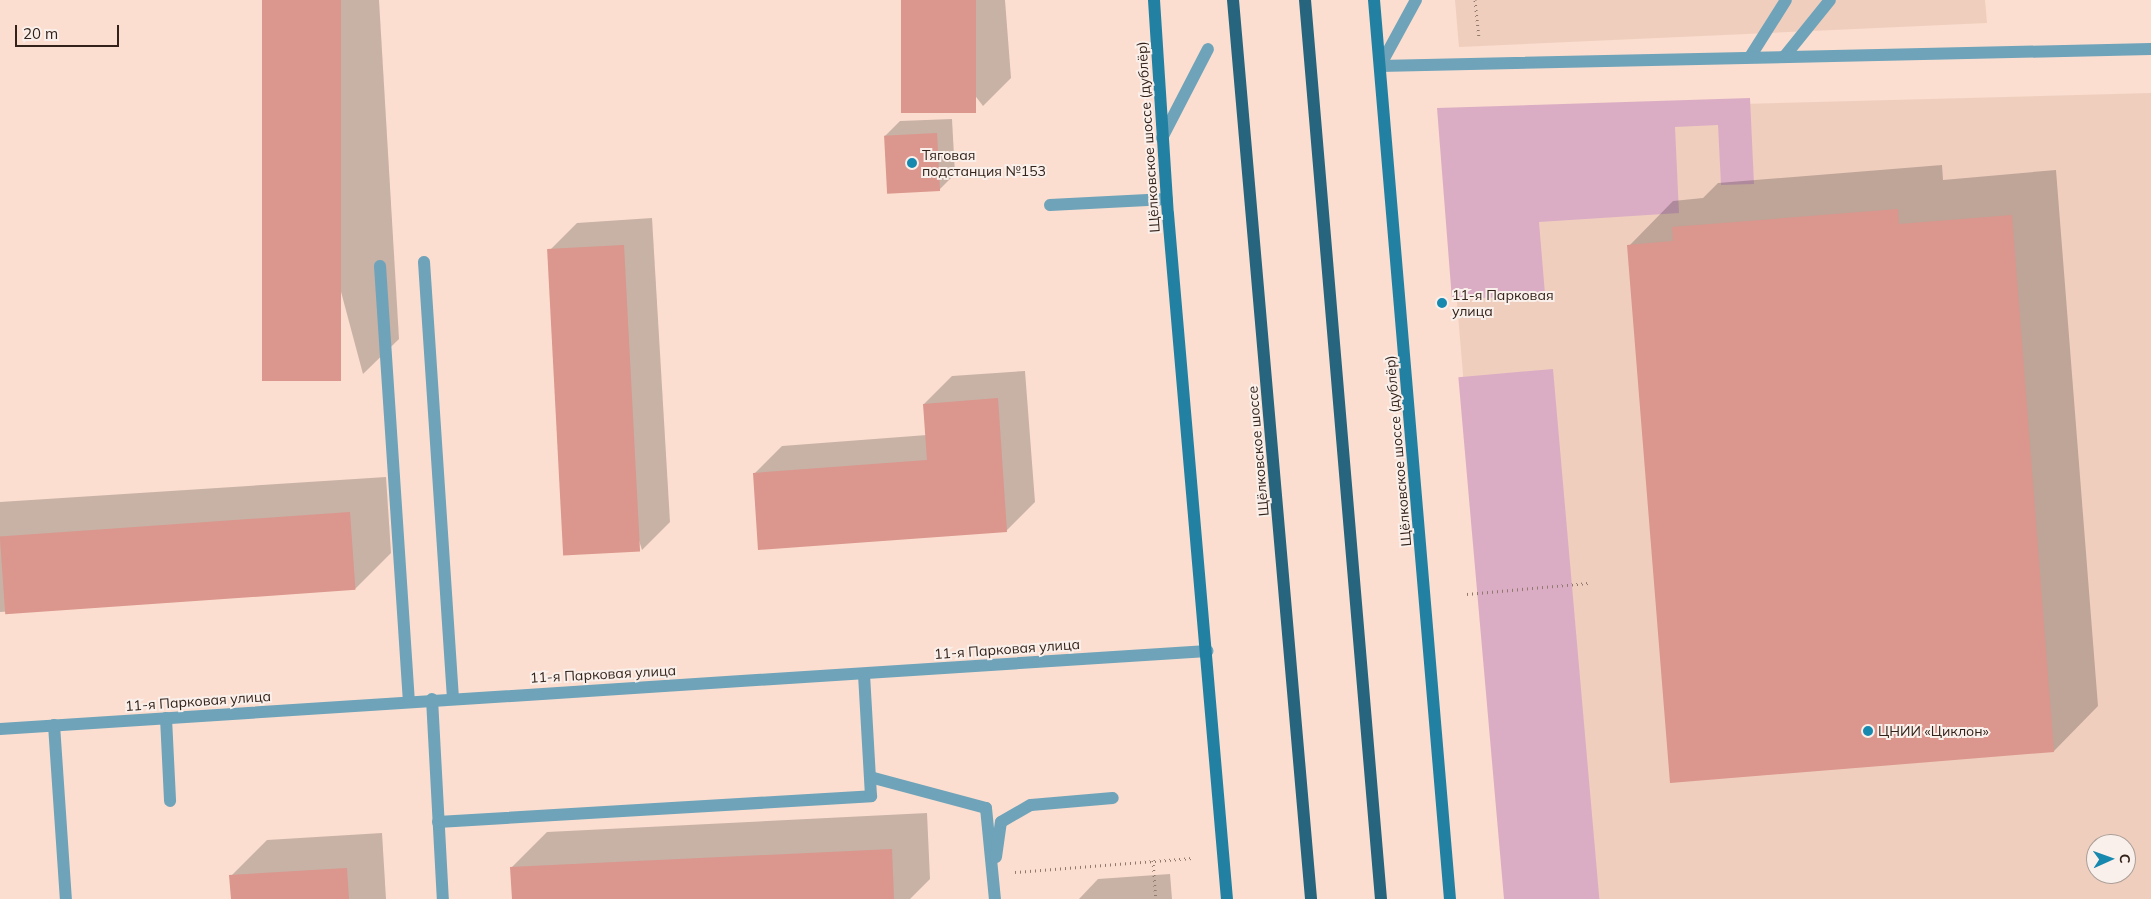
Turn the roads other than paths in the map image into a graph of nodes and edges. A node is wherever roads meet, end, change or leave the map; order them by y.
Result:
1 (1154, 0) edge
2 (1233, 0) edge
3 (1304, 0) edge
4 (1374, 0) edge
5 (1416, 0) edge
6 (1786, 0) edge
7 (1830, 0) edge
8 (1208, 49) dead end
9 (2151, 49) edge
10 (1784, 57) junction
11 (1750, 58) junction
12 (1380, 66) junction
13 (1162, 138) junction
14 (1167, 199) junction
15 (1050, 205) dead end
16 (424, 262) dead end
17 (380, 266) dead end
18 (1207, 651) junction
19 (864, 674) junction
20 (453, 698) junction
21 (432, 699) junction
22 (409, 701) junction
23 (166, 718) junction
24 (54, 725) junction
25 (0, 728) edge
26 (870, 777) junction
27 (1113, 798) dead end
28 (170, 801) dead end
29 (438, 822) junction
30 (993, 874) junction
31 (66, 899) edge
32 (443, 899) edge
33 (995, 899) edge
34 (1227, 899) edge
35 (1311, 899) edge
36 (1381, 899) edge
37 (1450, 899) edge

1 - 13 main road, Щёлковское шоссе (дублёр)
2 - 35 main road, Щёлковское шоссе
3 - 36 main road
4 - 12 main road, Щёлковское шоссе (дублёр)
5 - 12 street
6 - 11 street
7 - 10 street
8 - 13 street
9 - 10 street
10 - 11 street
11 - 12 street
12 - 37 main road, Щёлковское шоссе (дублёр)
13 - 14 main road, Щёлковское шоссе (дублёр)
14 - 15 street
14 - 18 main road, Щёлковское шоссе (дублёр)
16 - 20 street
17 - 22 street
18 - 19 street, 11-я Парковая улица
18 - 34 main road, Щёлковское шоссе (дублёр)
19 - 20 street, 11-я Парковая улица
19 - 26 street
20 - 21 street, 11-я Парковая улица
21 - 22 street, 11-я Парковая улица
21 - 29 street
22 - 23 street, 11-я Парковая улица
23 - 24 street, 11-я Парковая улица
23 - 28 street
24 - 25 street, 11-я Парковая улица
24 - 31 street
26 - 29 street
26 - 30 street
27 - 30 street
29 - 32 street
30 - 33 street

